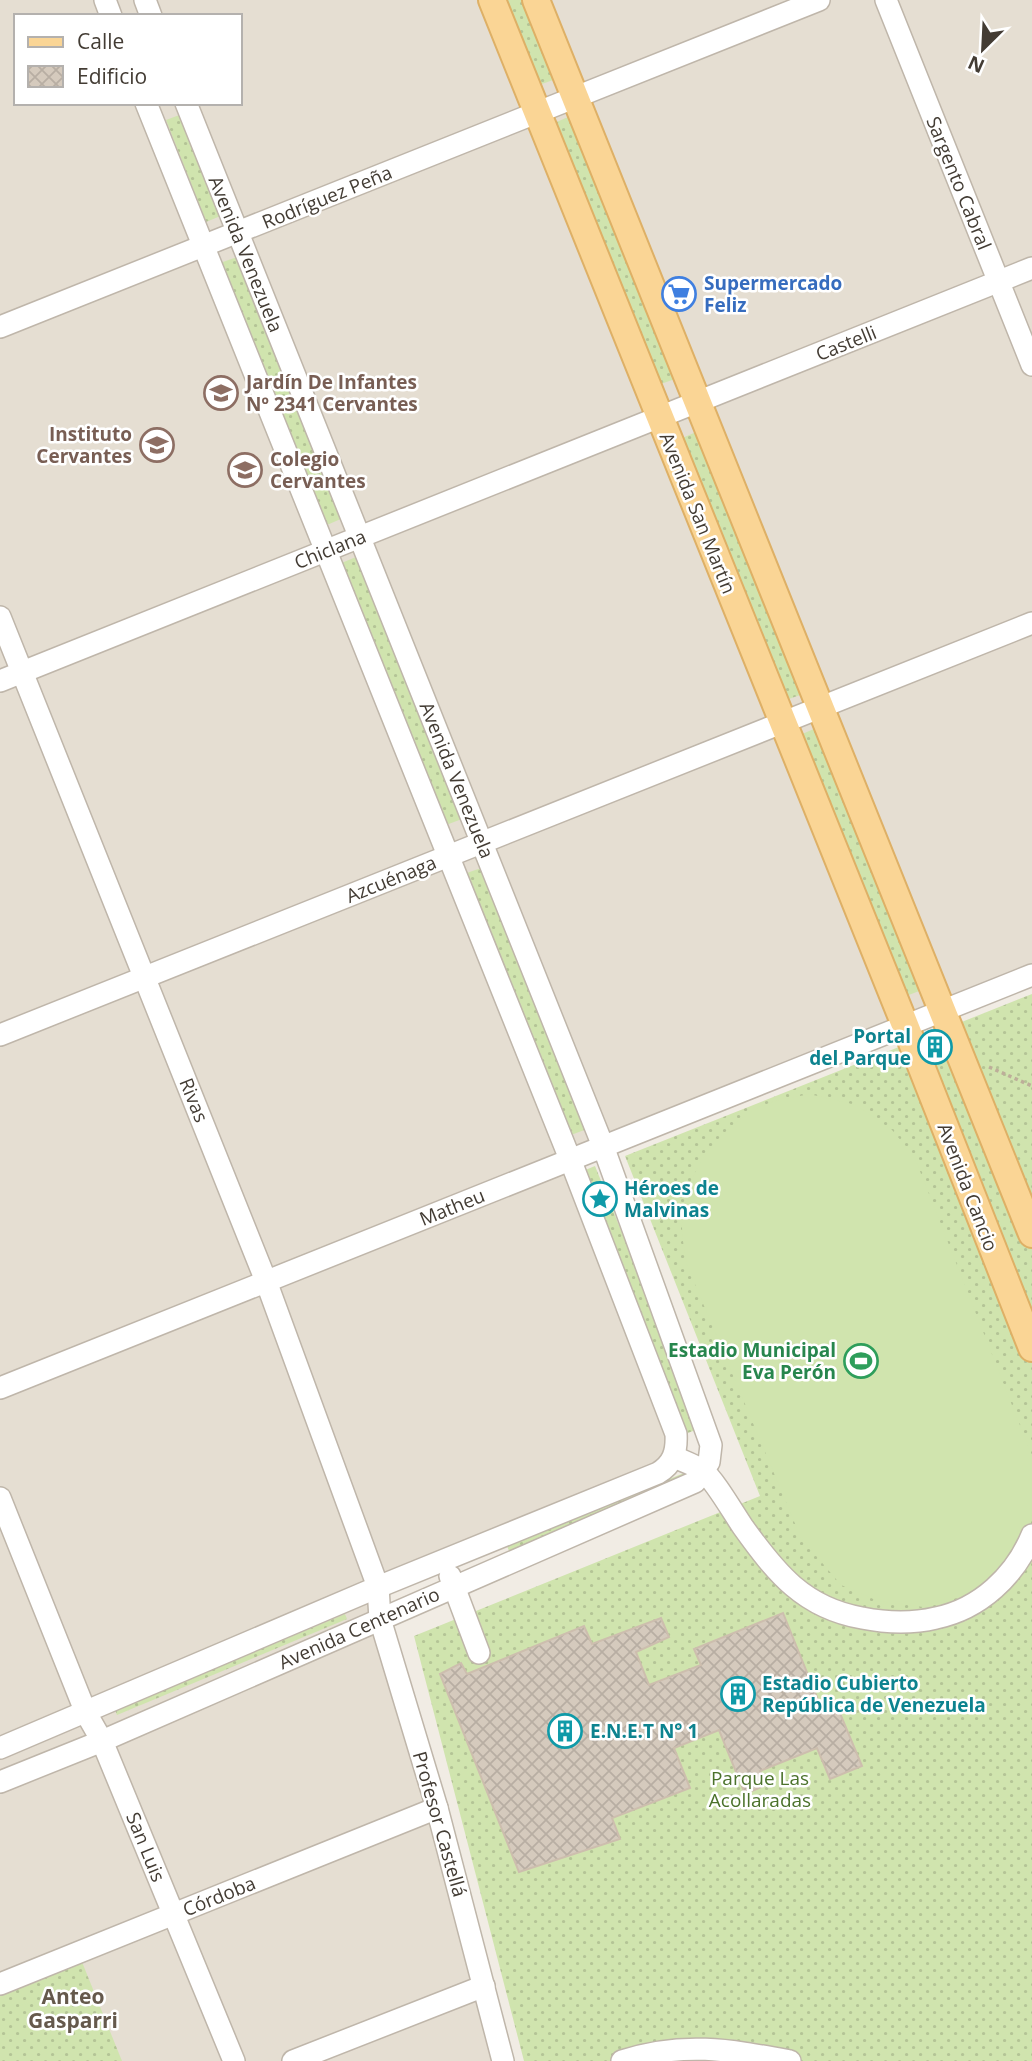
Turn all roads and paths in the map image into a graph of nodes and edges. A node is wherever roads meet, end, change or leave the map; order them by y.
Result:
1 (492, 0) edge
2 (536, 0) edge
3 (819, 0) edge
4 (886, 0) edge
5 (576, 97) junction
6 (147, 105) edge
7 (187, 105) edge
8 (537, 113) junction
9 (237, 232) junction
10 (204, 246) junction
11 (1032, 268) edge
12 (999, 282) junction
13 (0, 327) edge
14 (1032, 365) edge
15 (698, 402) junction
16 (659, 417) junction
17 (360, 538) junction
18 (326, 551) junction
19 (0, 617) edge
20 (1032, 623) edge
21 (22, 673) junction
22 (0, 681) edge
23 (820, 707) junction
24 (782, 722) junction
25 (481, 842) junction
26 (448, 856) junction
27 (1032, 975) edge
28 (144, 977) junction
29 (942, 1011) junction
30 (905, 1025) junction
31 (0, 1035) edge
32 (960, 1055) junction
33 (1032, 1086) edge
34 (603, 1146) junction
35 (570, 1159) junction
36 (1032, 1234) edge
37 (266, 1281) junction
38 (1025, 1314) edge
39 (1032, 1348) edge
40 (0, 1388) edge
41 (674, 1457) junction
42 (706, 1467) junction
43 (0, 1498) edge
44 (1032, 1535) edge
45 (444, 1560) junction
46 (454, 1587) junction
47 (379, 1604) junction
48 (479, 1653) dead end
49 (86, 1713) junction
50 (102, 1741) junction
51 (0, 1748) edge
52 (0, 1782) edge
53 (437, 1808) junction
54 (173, 1914) junction
55 (0, 1984) edge
56 (484, 1986) junction
57 (234, 2061) edge
58 (293, 2061) edge
59 (503, 2061) edge
60 (622, 2061) edge
61 (790, 2061) edge

1 - 8 main road, Avenida San Martín
2 - 5 main road
3 - 5 street, Rodríguez Peña
4 - 12 street, Sargento Cabral
5 - 8 street, Rodríguez Peña
5 - 15 main road
6 - 10 street, Avenida Venezuela
7 - 9 street, Avenida Venezuela
8 - 9 street, Rodríguez Peña
8 - 16 main road, Avenida San Martín
9 - 10 street, Rodríguez Peña
9 - 17 street, Avenida Venezuela
10 - 13 street, Rodríguez Peña
10 - 18 street, Avenida Venezuela
11 - 12 street, Castelli
12 - 14 street, Sargento Cabral
12 - 15 street, Castelli
15 - 16 street, Castelli
15 - 23 main road
16 - 17 street, Chiclana
16 - 24 main road, Avenida San Martín
17 - 18 street, Chiclana
17 - 25 street, Avenida Venezuela
18 - 21 street, Chiclana
18 - 26 street, Avenida Venezuela
19 - 21 street, Rivas
20 - 23 street, Azcuénaga
21 - 22 street, Chiclana
21 - 28 street, Rivas
23 - 24 street, Azcuénaga
23 - 29 main road
24 - 25 street, Azcuénaga
24 - 30 main road, Avenida San Martín
25 - 26 street, Azcuénaga
25 - 34 street, Avenida Venezuela
26 - 28 street, Azcuénaga
26 - 35 street, Avenida Venezuela
27 - 29 street, Matheu
28 - 31 street, Azcuénaga
28 - 37 street, Rivas
29 - 30 street, Matheu
29 - 32 main road
30 - 34 street, Matheu
30 - 38 main road, Avenida Cancio
32 - 33 path
32 - 36 main road
34 - 35 street, Matheu
34 - 42 street, Avenida Venezuela
35 - 37 street, Matheu
35 - 41 street, Avenida Venezuela
37 - 40 street, Matheu
37 - 47 street, Rivas
38 - 39 main road, Avenida Cancio
41 - 42 street
41 - 45 street, Avenida Centenario
42 - 44 street
42 - 46 street, Avenida Centenario
43 - 49 street, San Luis
45 - 46 street
45 - 47 street, Avenida Centenario
46 - 47 street, Avenida Centenario
46 - 48 street
47 - 49 street, Avenida Centenario
47 - 50 street, Avenida Centenario
47 - 53 street, Profesor Castellá
49 - 50 street, San Luis
49 - 51 street, Avenida Centenario
50 - 52 street, Avenida Centenario
50 - 54 street, San Luis
53 - 54 street, Córdoba
53 - 56 street, Profesor Castellá
54 - 55 street, Córdoba
54 - 57 street, San Luis
56 - 58 street
56 - 59 street, Profesor Castellá
60 - 61 street

